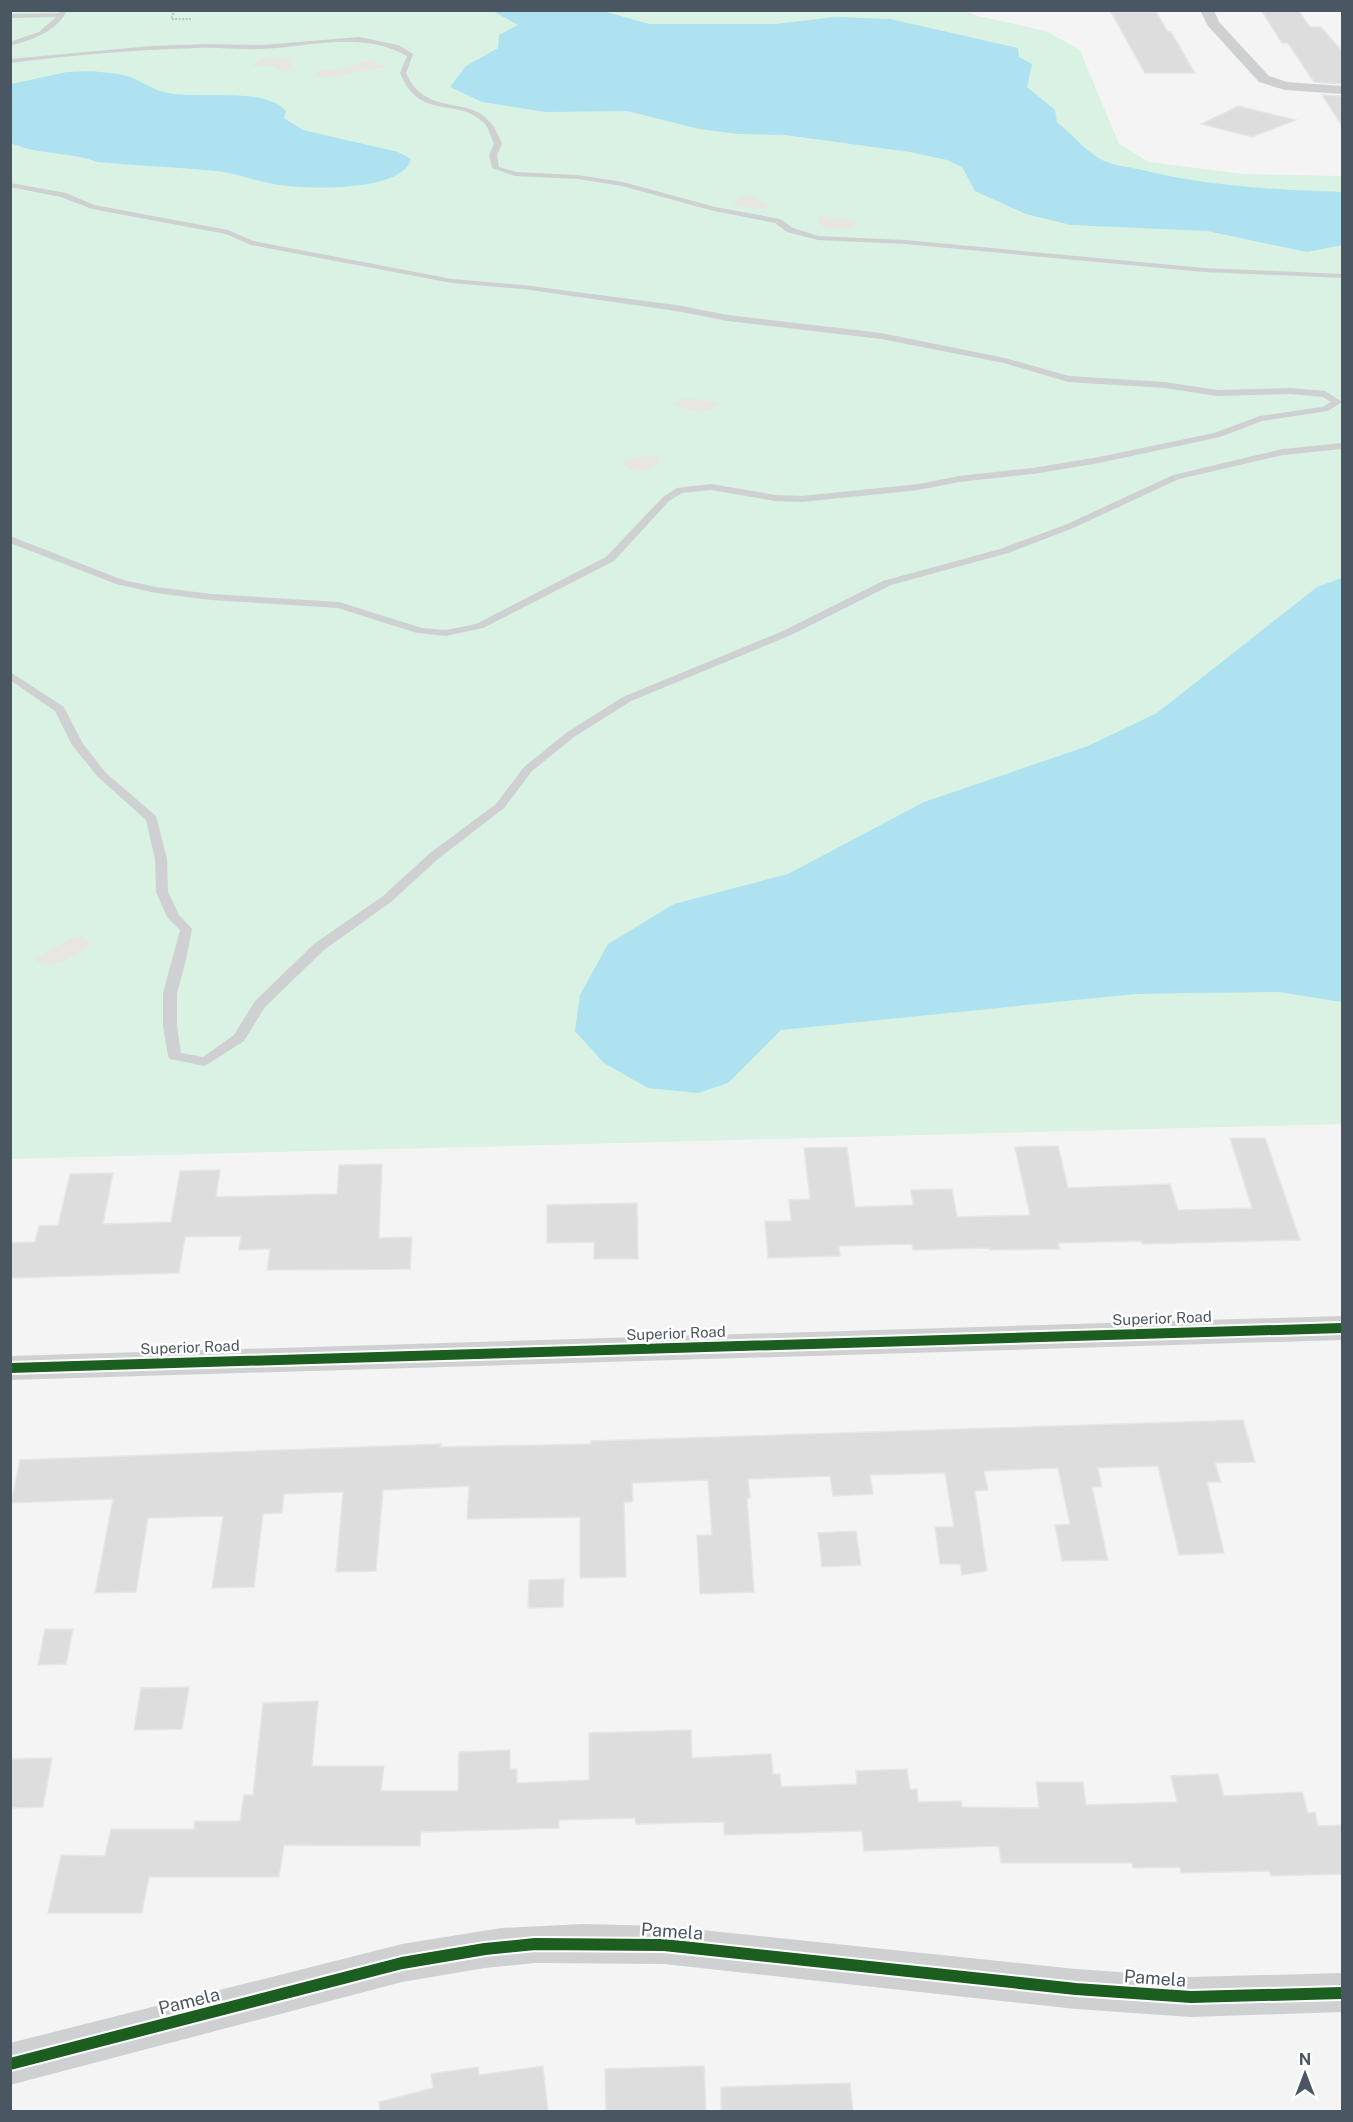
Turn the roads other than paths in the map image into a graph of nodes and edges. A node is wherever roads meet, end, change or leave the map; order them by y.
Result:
1 (1207, 10) edge
2 (63, 13) edge
3 (10, 16) edge
4 (10, 44) edge
5 (10, 61) edge
6 (1311, 89) junction
7 (1342, 90) edge
8 (1263, 94) dead end
9 (10, 185) edge
10 (1342, 276) edge
11 (1342, 446) edge
12 (10, 539) edge
13 (10, 675) edge
14 (1342, 1328) edge
15 (10, 1368) edge
16 (1342, 1993) edge
17 (10, 2064) edge

1 - 6 street
2 - 3 lane
2 - 4 lane
5 - 10 lane
6 - 7 street
6 - 8 street
9 - 12 lane
11 - 13 lane
14 - 15 street, Superior Road
16 - 17 street, Pamela

